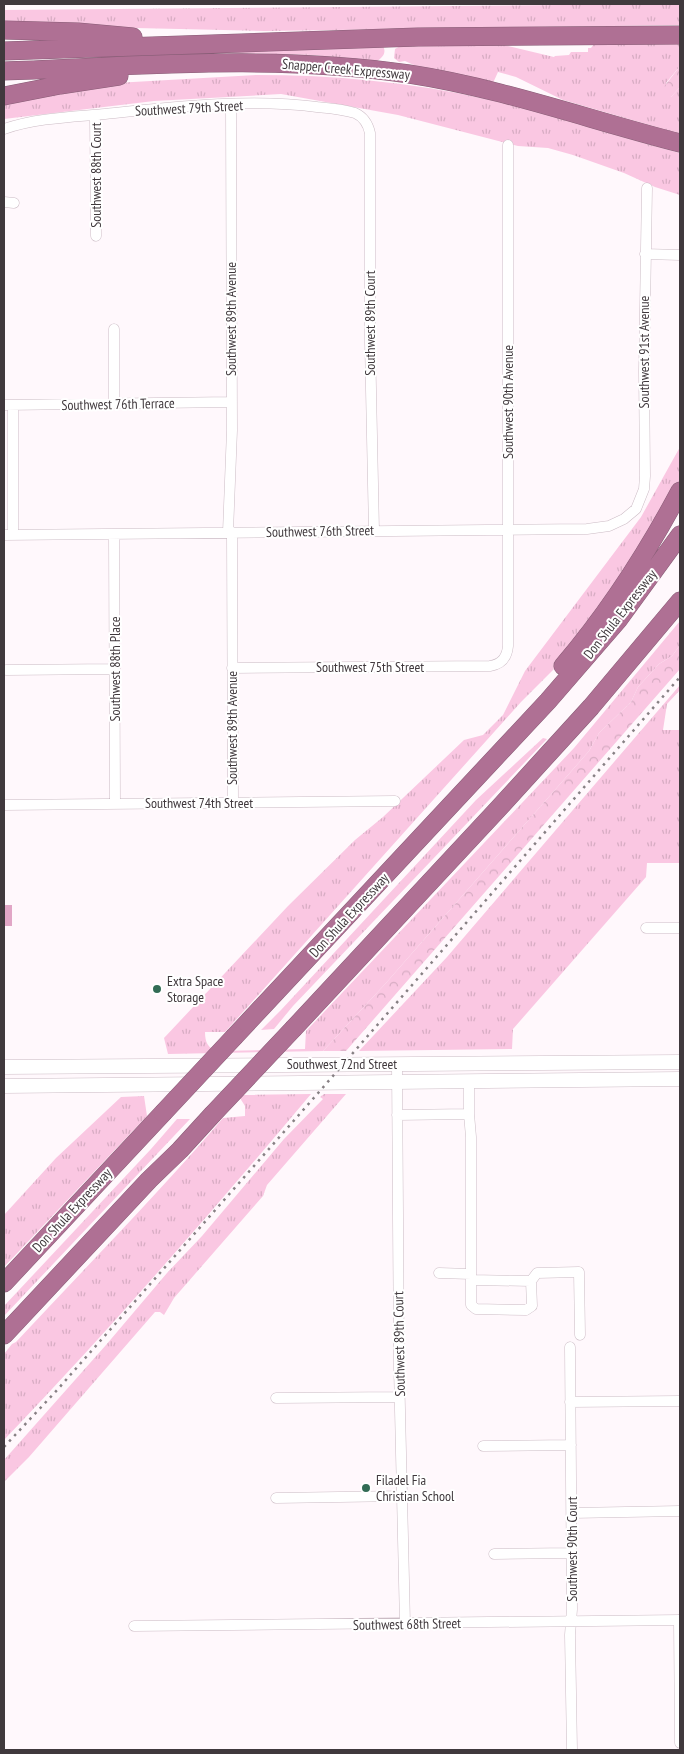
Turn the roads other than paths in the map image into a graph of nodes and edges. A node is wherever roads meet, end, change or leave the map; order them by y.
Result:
1 (4, 30) edge
2 (680, 35) edge
3 (203, 44) junction
4 (4, 52) edge
5 (211, 63) junction
6 (4, 71) edge
7 (4, 96) edge
8 (231, 105) junction
9 (95, 115) junction
10 (362, 118) joint
11 (9, 127) edge
12 (680, 143) edge
13 (508, 145) dead end
14 (646, 188) dead end
15 (96, 236) dead end
16 (645, 254) junction
17 (680, 255) edge
18 (114, 329) dead end
19 (232, 402) junction
20 (114, 404) junction
21 (9, 405) edge
22 (680, 491) edge
23 (632, 513) joint
24 (508, 530) junction
25 (374, 531) junction
26 (230, 532) junction
27 (114, 534) junction
28 (8, 535) edge
29 (680, 535) edge
30 (680, 601) edge
31 (505, 658) joint
32 (232, 668) junction
33 (115, 669) junction
34 (6, 670) dead end
35 (395, 801) dead end
36 (454, 802) junction
37 (233, 803) junction
38 (115, 804) junction
39 (4, 805) edge
40 (646, 928) dead end
41 (680, 928) edge
42 (680, 1062) edge
43 (567, 1063) junction
44 (397, 1064) junction
45 (497, 1064) junction
46 (88, 1066) junction
47 (4, 1067) edge
48 (680, 1079) edge
49 (496, 1080) junction
50 (567, 1080) junction
51 (397, 1081) junction
52 (469, 1081) junction
53 (87, 1084) junction
54 (4, 1086) edge
55 (469, 1114) junction
56 (397, 1115) junction
57 (439, 1274) dead end
58 (471, 1277) junction
59 (532, 1281) junction
60 (4, 1283) edge
61 (4, 1335) edge
62 (580, 1335) dead end
63 (570, 1348) dead end
64 (400, 1397) junction
65 (276, 1398) dead end
66 (680, 1400) edge
67 (570, 1402) junction
68 (571, 1445) junction
69 (483, 1446) dead end
70 (402, 1496) junction
71 (276, 1498) dead end
72 (680, 1511) edge
73 (572, 1512) junction
74 (572, 1553) junction
75 (494, 1554) dead end
76 (679, 1620) edge
77 (571, 1622) junction
78 (405, 1624) junction
79 (134, 1626) dead end
80 (680, 1743) edge
81 (572, 1750) edge

1 - 3 highway
2 - 3 highway, Snapper Creek Expressway
3 - 4 highway, Snapper Creek Expressway
5 - 6 highway, Snapper Creek Expressway
5 - 7 highway
5 - 12 highway, Snapper Creek Expressway
8 - 9 street, Southwest 79th Street
8 - 10 street, Southwest 79th Street
8 - 19 street, Southwest 89th Avenue
9 - 11 street, Southwest 79th Street
9 - 15 street, Southwest 88th Court
10 - 25 street, Southwest 89th Court
13 - 24 street, Southwest 90th Avenue
14 - 16 street, Southwest 91st Avenue
16 - 17 street
16 - 23 street, Southwest 91st Avenue
18 - 20 street
19 - 20 street, Southwest 76th Terrace
19 - 26 street, Southwest 89th Avenue
20 - 21 street, Southwest 76th Terrace
21 - 28 street
22 - 36 highway
23 - 24 street, Southwest 76th Street
24 - 25 street, Southwest 76th Street
24 - 31 street, Southwest 90th Avenue
25 - 26 street, Southwest 76th Street
26 - 27 street, Southwest 76th Street
26 - 32 street, Southwest 89th Avenue
27 - 28 street, Southwest 76th Street
27 - 33 street, Southwest 88th Place
29 - 36 highway, Don Shula Expressway
30 - 61 highway, bridge
31 - 32 street, Southwest 75th Street
32 - 37 street, Southwest 89th Avenue
33 - 34 street
33 - 38 street, Southwest 88th Place
35 - 37 street, Southwest 74th Street
36 - 60 highway, Don Shula Expressway, bridge
37 - 38 street, Southwest 74th Street
38 - 39 street, Southwest 74th Street
40 - 41 street
42 - 43 main road, Southwest 72nd Street
43 - 45 main road, Southwest 72nd Street
43 - 50 main road
44 - 45 main road, Southwest 72nd Street
44 - 46 main road, Southwest 72nd Street
44 - 51 street, Southwest 89th Court
45 - 49 main road
46 - 47 main road, Southwest 72nd Street
46 - 53 main road
48 - 50 main road, Southwest 72nd Street
49 - 50 main road, Southwest 72nd Street
49 - 52 main road, Southwest 72nd Street
51 - 52 main road, Southwest 72nd Street
51 - 53 main road, Southwest 72nd Street
51 - 56 street, Southwest 89th Court
52 - 55 street
53 - 54 main road, Southwest 72nd Street
55 - 56 street
55 - 58 street
56 - 64 street, Southwest 89th Court
57 - 58 street
58 - 59 street
58 - 59 street
59 - 62 street
63 - 67 street, Southwest 90th Court
64 - 65 street
64 - 70 street, Southwest 89th Court
66 - 67 street
67 - 68 street, Southwest 90th Court
68 - 69 street
68 - 73 street, Southwest 90th Court
70 - 71 street
70 - 78 street, Southwest 89th Court
72 - 73 street
73 - 74 street, Southwest 90th Court
74 - 75 street
74 - 77 street, Southwest 90th Court
76 - 77 street, Southwest 68th Street
76 - 80 street
77 - 78 street, Southwest 68th Street
77 - 81 street, Southwest 90th Court
78 - 79 street, Southwest 68th Street

